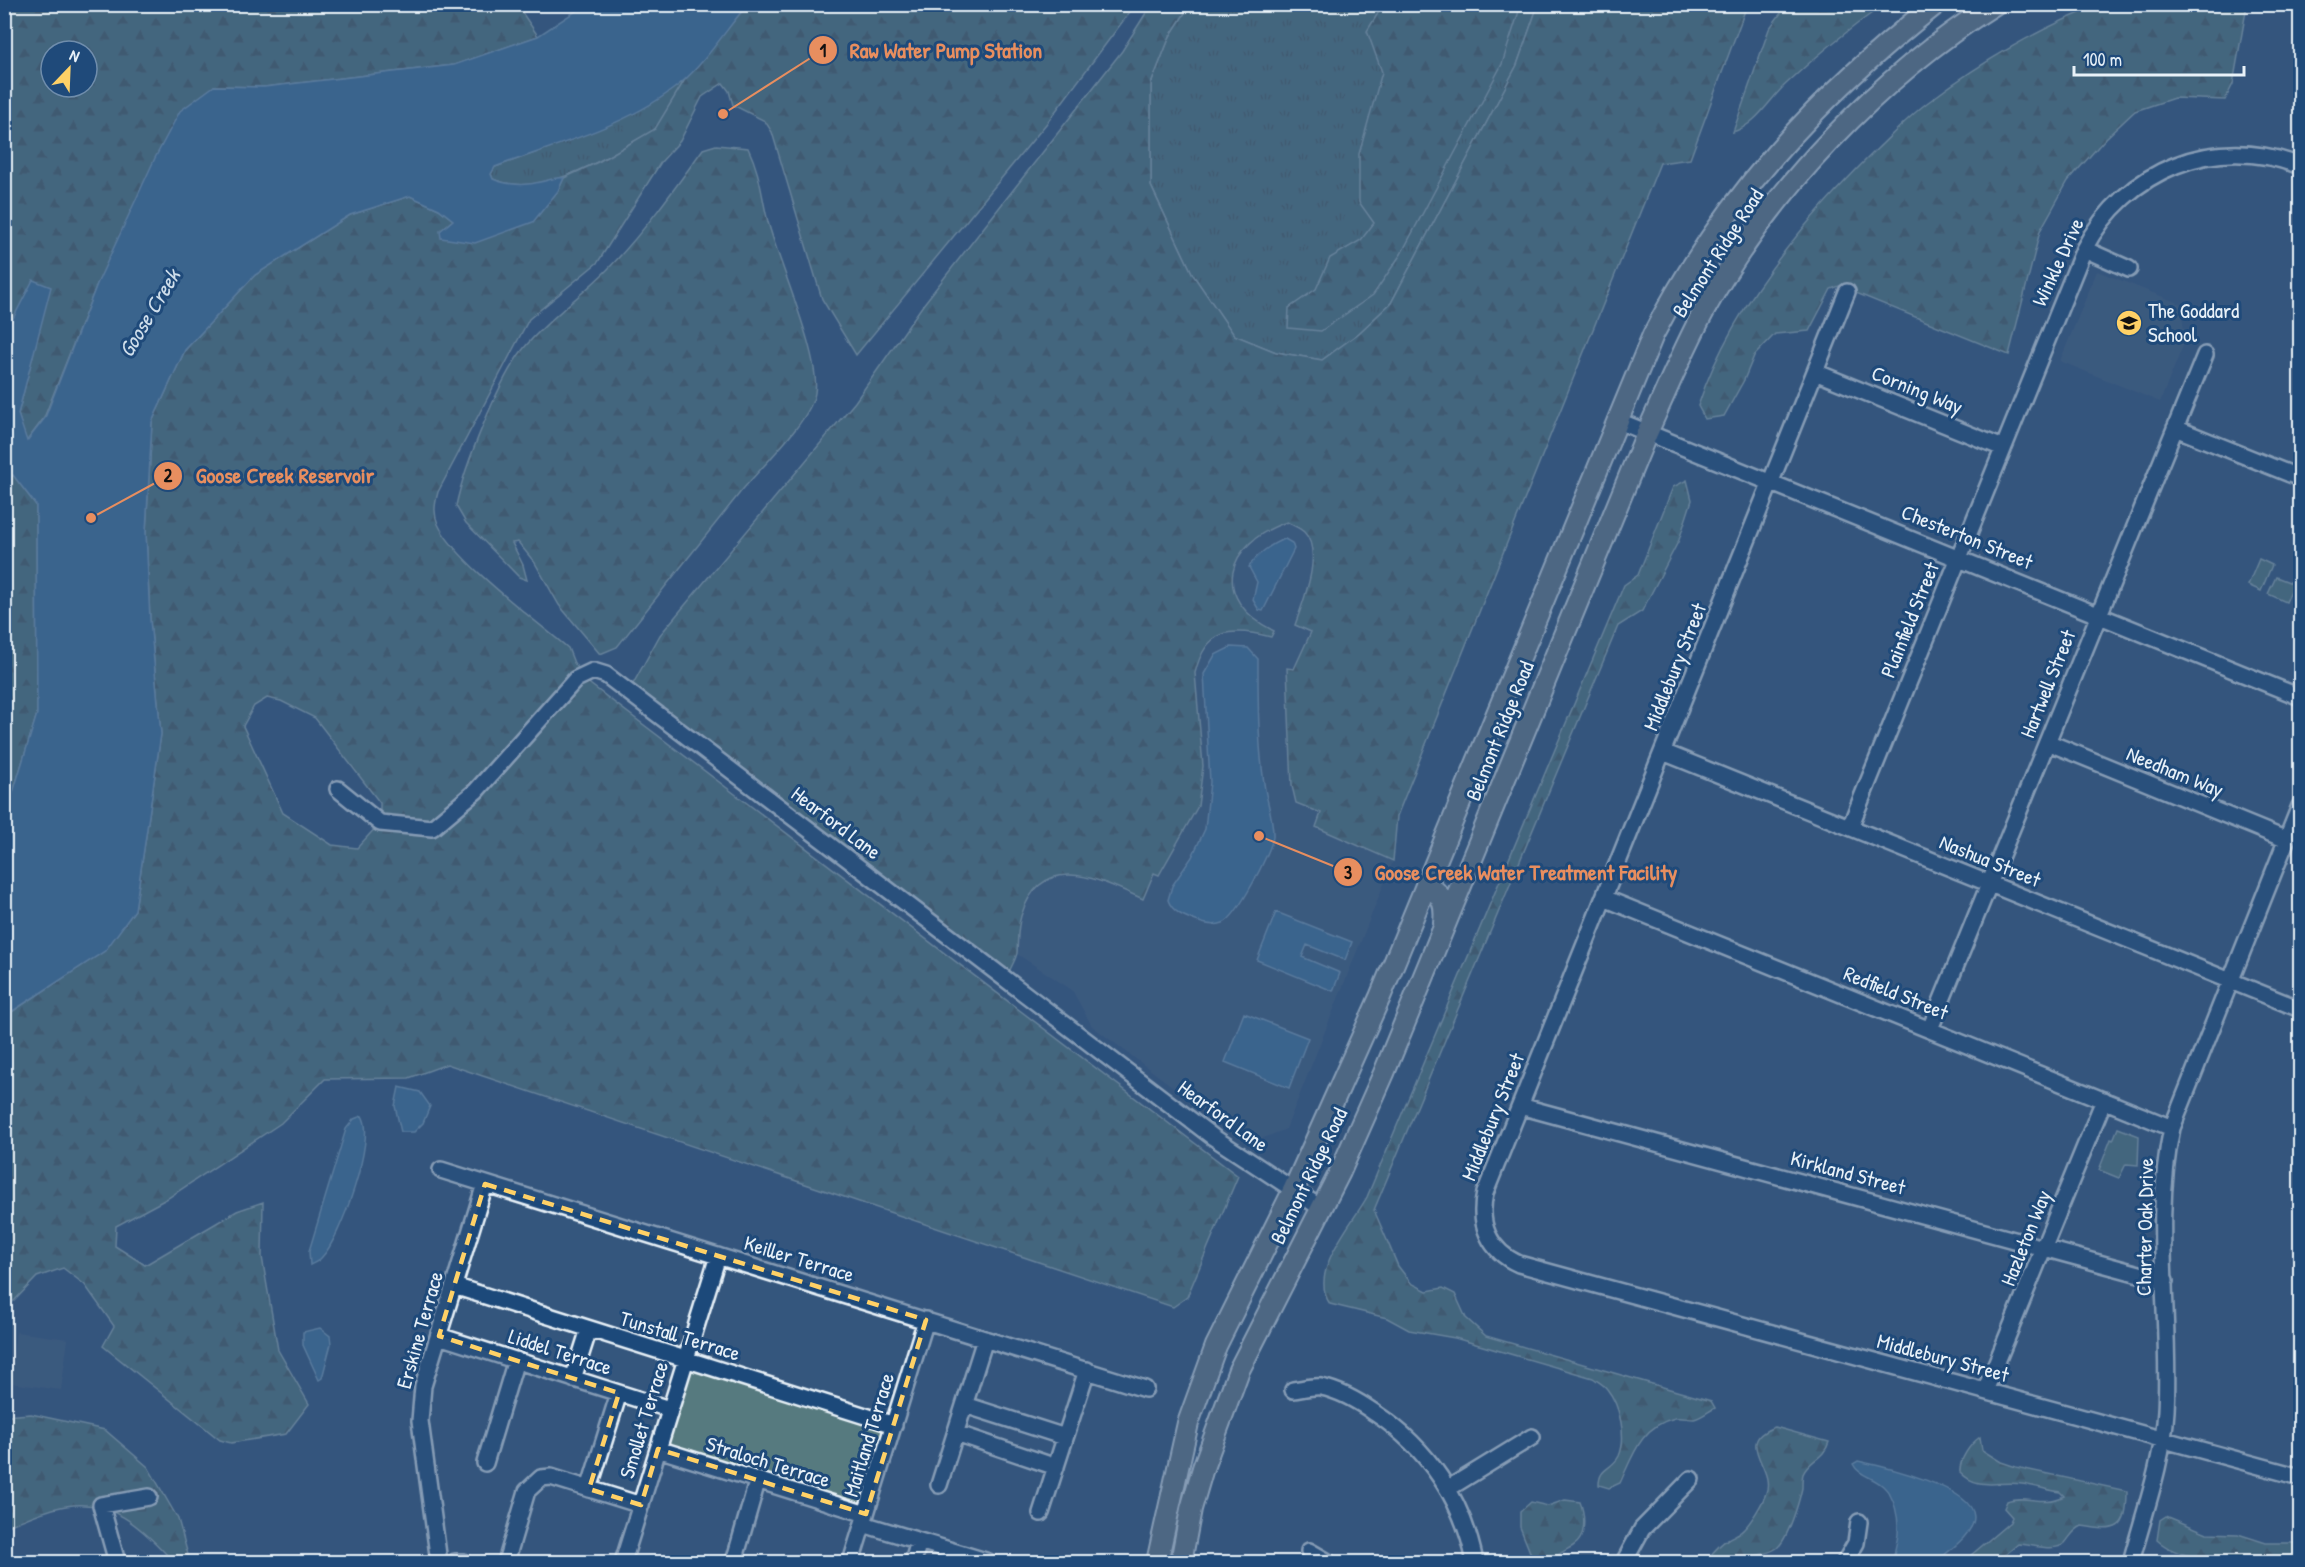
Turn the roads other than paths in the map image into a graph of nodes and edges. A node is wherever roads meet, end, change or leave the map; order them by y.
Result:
1 (1936, 4) edge
2 (1995, 4) edge
3 (2301, 166) edge
4 (2084, 249) junction
5 (2129, 269) dead end
6 (1847, 292) dead end
7 (2205, 356) dead end
8 (2038, 361) joint
9 (1815, 372) junction
10 (1616, 420) junction
11 (2175, 428) junction
12 (1647, 433) junction
13 (2003, 448) junction
14 (2301, 478) edge
15 (1771, 481) junction
16 (1958, 556) junction
17 (2100, 614) junction
18 (2301, 697) edge
19 (2047, 742) junction
20 (1663, 752) junction
21 (338, 789) dead end
22 (2301, 806) edge
23 (1850, 827) junction
24 (2287, 840) junction
25 (1989, 883) junction
26 (1426, 884) junction
27 (1604, 898) junction
28 (1443, 935) junction
29 (2230, 981) junction
30 (2301, 1010) edge
31 (1930, 1029) junction
32 (2103, 1100) junction
33 (1520, 1106) junction
34 (2172, 1128) junction
35 (441, 1170) dead end
36 (485, 1184) junction
37 (1293, 1191) junction
38 (1322, 1208) junction
39 (2044, 1248) junction
40 (718, 1256) junction
41 (2165, 1281) junction
42 (454, 1286) junction
43 (926, 1320) junction
44 (589, 1329) junction
45 (439, 1336) junction
46 (985, 1339) junction
47 (684, 1359) junction
48 (516, 1360) junction
49 (1087, 1370) junction
50 (573, 1379) junction
51 (1145, 1389) dead end
52 (1293, 1390) dead end
53 (1985, 1391) junction
54 (619, 1393) junction
55 (965, 1405) junction
56 (669, 1409) junction
57 (894, 1425) junction
58 (956, 1433) junction
59 (1065, 1437) junction
60 (1532, 1437) dead end
61 (2162, 1439) junction
62 (658, 1449) junction
63 (485, 1463) dead end
64 (1056, 1467) junction
65 (2300, 1475) edge
66 (1691, 1479) dead end
67 (757, 1482) junction
68 (939, 1485) dead end
69 (1449, 1488) junction
70 (589, 1489) junction
71 (149, 1497) dead end
72 (641, 1505) junction
73 (1041, 1513) dead end
74 (865, 1519) junction
75 (1859, 1522) dead end
76 (919, 1541) junction
77 (1309, 1551) dead end
78 (117, 1563) edge
79 (439, 1563) edge
80 (455, 1563) edge
81 (464, 1563) edge
82 (506, 1563) edge
83 (623, 1563) edge
84 (734, 1563) edge
85 (851, 1563) edge
86 (913, 1563) edge
87 (989, 1563) edge
88 (1157, 1563) edge
89 (1181, 1563) edge
90 (1328, 1563) edge
91 (1475, 1563) edge
92 (1624, 1563) edge
93 (1845, 1563) edge
94 (2131, 1563) edge

1 - 10 main road, Belmont Ridge Road
2 - 12 main road, Belmont Ridge Road
3 - 4 street, Winkle Drive
4 - 5 street
4 - 8 street, Winkle Drive
6 - 9 street, Middlebury Street
7 - 11 street, Hartwell Street
8 - 13 street, Plainfield Street
9 - 13 street, Corning Way
9 - 15 street, Middlebury Street
10 - 12 street, Chesterton Street
10 - 26 main road, Belmont Ridge Road
11 - 14 street
11 - 17 street, Hartwell Street
12 - 15 street, Chesterton Street
12 - 28 main road, Belmont Ridge Road
13 - 16 street, Plainfield Street
15 - 16 street, Chesterton Street
15 - 20 street, Middlebury Street
16 - 17 street, Chesterton Street
16 - 23 street, Plainfield Street
17 - 18 street, Chesterton Street
17 - 19 street, Hartwell Street
19 - 24 street, Needham Way
19 - 25 street, Hartwell Street
20 - 23 street, Nashua Street
20 - 27 street, Middlebury Street
21 - 37 street, Hearford Lane
22 - 24 street, Charter Oak Drive
23 - 25 street, Nashua Street
24 - 29 street, Charter Oak Drive
25 - 29 street, Nashua Street
25 - 31 street, Hartwell Street
26 - 28 main road
26 - 37 main road, Belmont Ridge Road
27 - 31 street, Redfield Street
27 - 33 street, Middlebury Street
28 - 38 main road, Belmont Ridge Road
29 - 30 street, Nashua Street
29 - 34 street, Charter Oak Drive
31 - 32 street, Redfield Street
32 - 34 street, Redfield Street
32 - 39 street, Hazleton Way
33 - 39 street, Kirkland Street
33 - 53 street, Middlebury Street
34 - 41 street, Charter Oak Drive
35 - 36 street, Keiller Terrace
36 - 40 street, Keiller Terrace
36 - 42 street, Erskine Terrace
37 - 38 street, Hearford Lane
37 - 88 main road, Belmont Ridge Road
38 - 89 main road, Belmont Ridge Road
39 - 41 street, Kirkland Street
39 - 53 street, Hazleton Way
40 - 43 street, Keiller Terrace
40 - 47 street, Smollet Terrace
41 - 61 street, Charter Oak Drive
42 - 44 street, Tunstall Terrace
42 - 45 street, Erskine Terrace
43 - 46 street, Keiller Terrace
43 - 57 street, Maitland Terrace
44 - 47 street, Tunstall Terrace
44 - 50 street
45 - 48 street, Liddel Terrace
45 - 79 street, Erskine Terrace
46 - 49 street, Keiller Terrace
46 - 55 street
47 - 56 street, Smollet Terrace
47 - 57 street, Tunstall Terrace
48 - 50 street, Liddel Terrace
48 - 63 street
49 - 51 street, Keiller Terrace
49 - 59 street
50 - 54 street, Liddel Terrace
52 - 69 street
53 - 61 street, Middlebury Street
54 - 56 street, Liddel Terrace
54 - 70 street
55 - 58 street
55 - 59 street
56 - 62 street, Smollet Terrace
57 - 74 street, Maitland Terrace
58 - 64 street
58 - 68 street
59 - 64 street
60 - 69 street
61 - 65 street, Middlebury Street
61 - 94 street, Charter Oak Drive
62 - 67 street, Straloch Terrace
62 - 72 street, Smollet Terrace
64 - 73 street
66 - 92 street
67 - 74 street, Straloch Terrace
67 - 84 street
69 - 91 street
70 - 72 street
70 - 82 street
71 - 78 street
72 - 83 street, Smollet Terrace
74 - 76 street, Straloch Terrace
74 - 85 street, Maitland Terrace
75 - 93 street
76 - 86 street
76 - 87 street, Straloch Terrace
77 - 90 street
80 - 81 street

